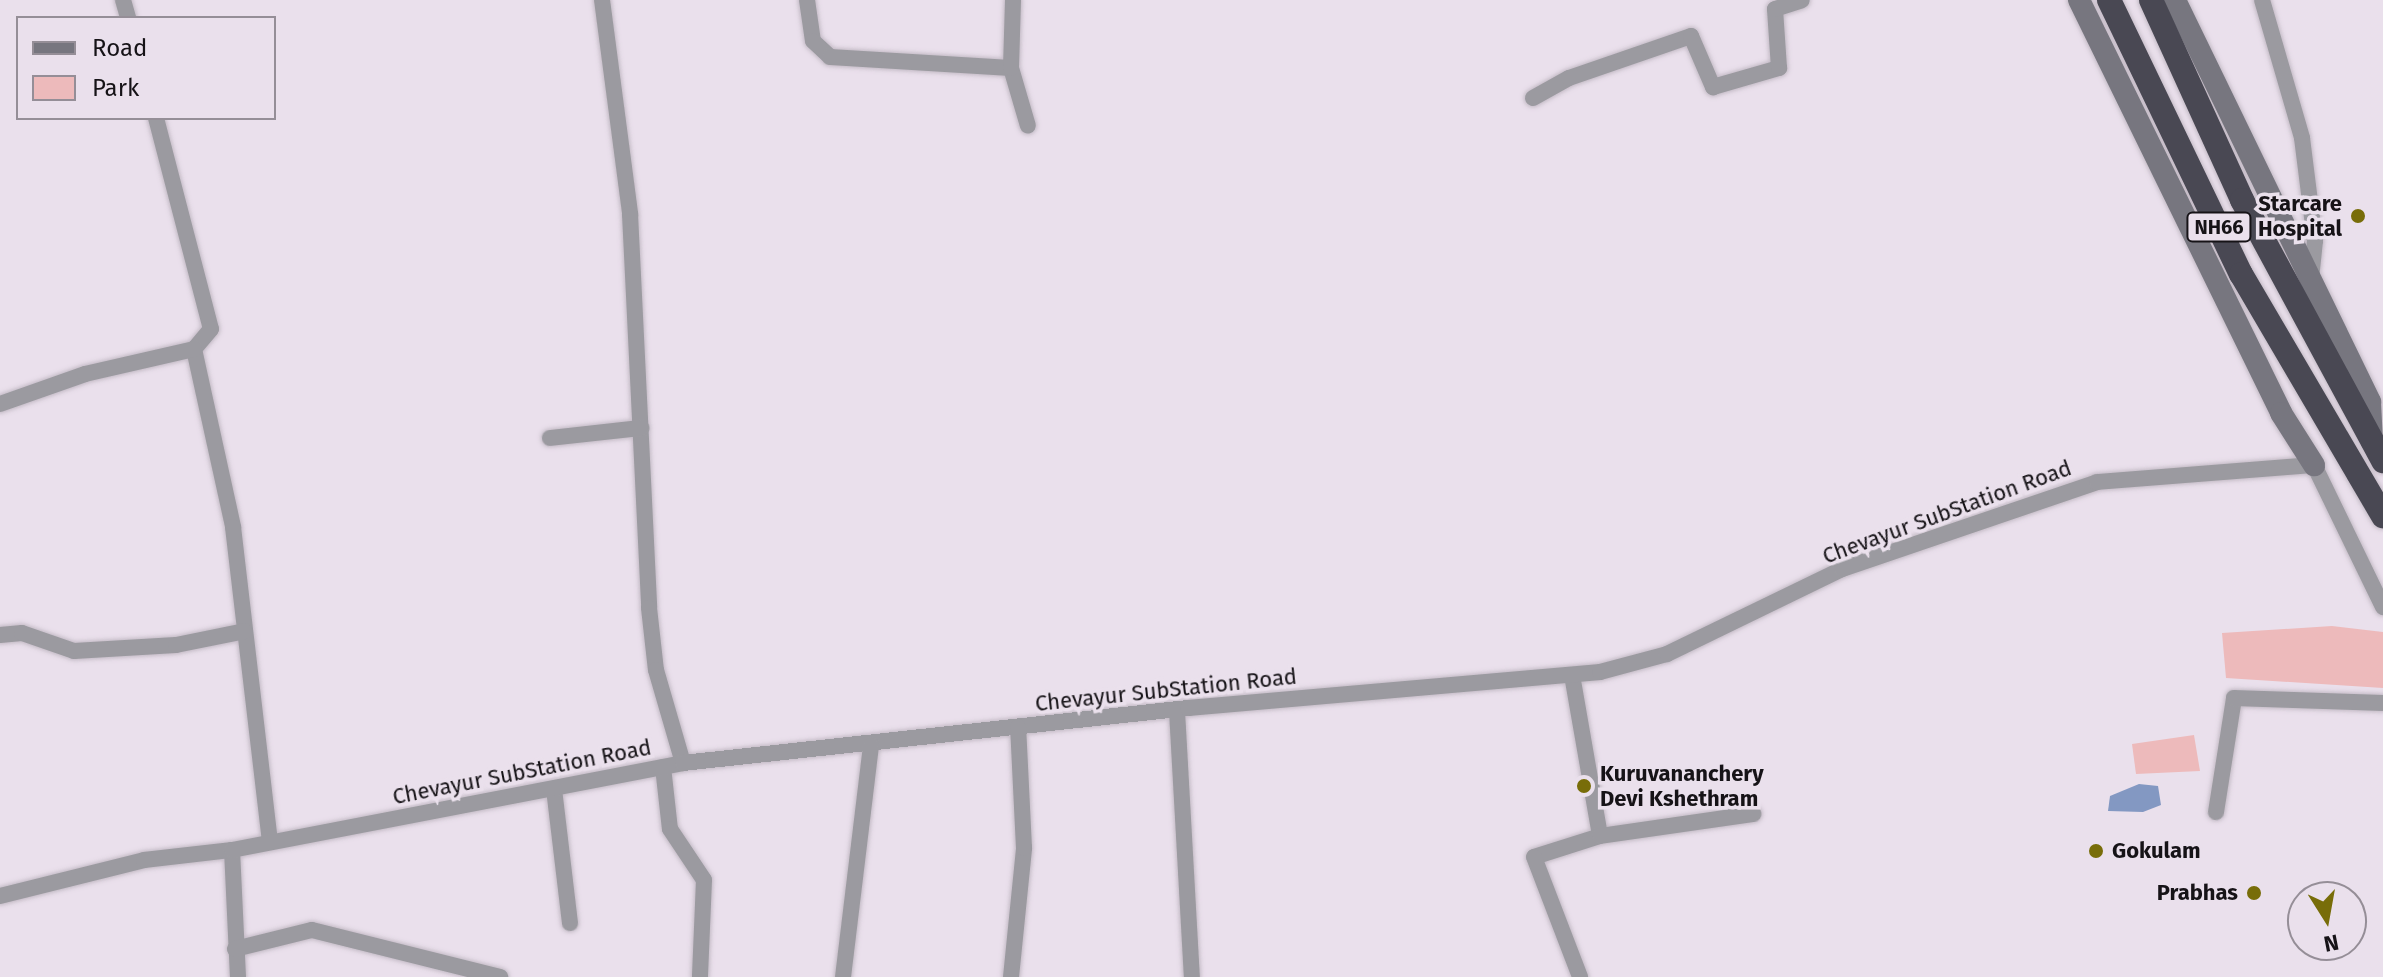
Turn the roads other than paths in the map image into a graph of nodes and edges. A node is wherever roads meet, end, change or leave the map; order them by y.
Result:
1 (602, 0) edge
2 (807, 0) edge
3 (1013, 0) edge
4 (1802, 0) edge
5 (2079, 0) edge
6 (2109, 0) edge
7 (2151, 0) edge
8 (2175, 0) edge
9 (2262, 0) edge
10 (1011, 68) junction
11 (1533, 98) dead end
12 (157, 120) edge
13 (1028, 126) dead end
14 (2311, 284) junction
15 (194, 349) junction
16 (0, 404) edge
17 (641, 428) junction
18 (550, 438) dead end
19 (2379, 448) edge
20 (2314, 465) junction
21 (2383, 516) edge
22 (2383, 607) edge
23 (245, 631) junction
24 (0, 635) edge
25 (1572, 675) junction
26 (2383, 703) edge
27 (1177, 711) junction
28 (1018, 727) junction
29 (871, 746) junction
30 (683, 763) junction
31 (663, 767) junction
32 (554, 789) junction
33 (2216, 812) dead end
34 (1753, 814) dead end
35 (1600, 836) junction
36 (270, 842) junction
37 (232, 850) junction
38 (0, 896) edge
39 (570, 923) dead end
40 (235, 949) junction
41 (238, 977) edge
42 (500, 977) edge
43 (700, 977) edge
44 (843, 977) edge
45 (1011, 977) edge
46 (1192, 977) edge
47 (1580, 977) edge

1 - 17 street
2 - 10 street
3 - 10 street
4 - 11 street
5 - 20 street
6 - 21 highway, NH66
7 - 19 highway, NH66
8 - 14 street
9 - 14 street
10 - 13 street
12 - 15 street
14 - 19 street
15 - 16 street
15 - 23 street
17 - 18 street
17 - 30 street
20 - 22 street
20 - 25 street, Chevayur SubStation Road
23 - 24 street
23 - 36 street
25 - 27 street, Chevayur SubStation Road
25 - 35 street
26 - 33 street
27 - 28 street, Chevayur SubStation Road
27 - 46 street
28 - 29 street, Chevayur SubStation Road
28 - 45 street
29 - 30 street, Chevayur SubStation Road
29 - 44 street
30 - 31 street, Chevayur SubStation Road
31 - 32 street, Chevayur SubStation Road
31 - 43 street
32 - 36 street, Chevayur SubStation Road
32 - 39 street
34 - 35 street
35 - 47 street
36 - 37 street, Chevayur SubStation Road
37 - 38 street, Chevayur SubStation Road
37 - 40 street
40 - 41 street
40 - 42 street

